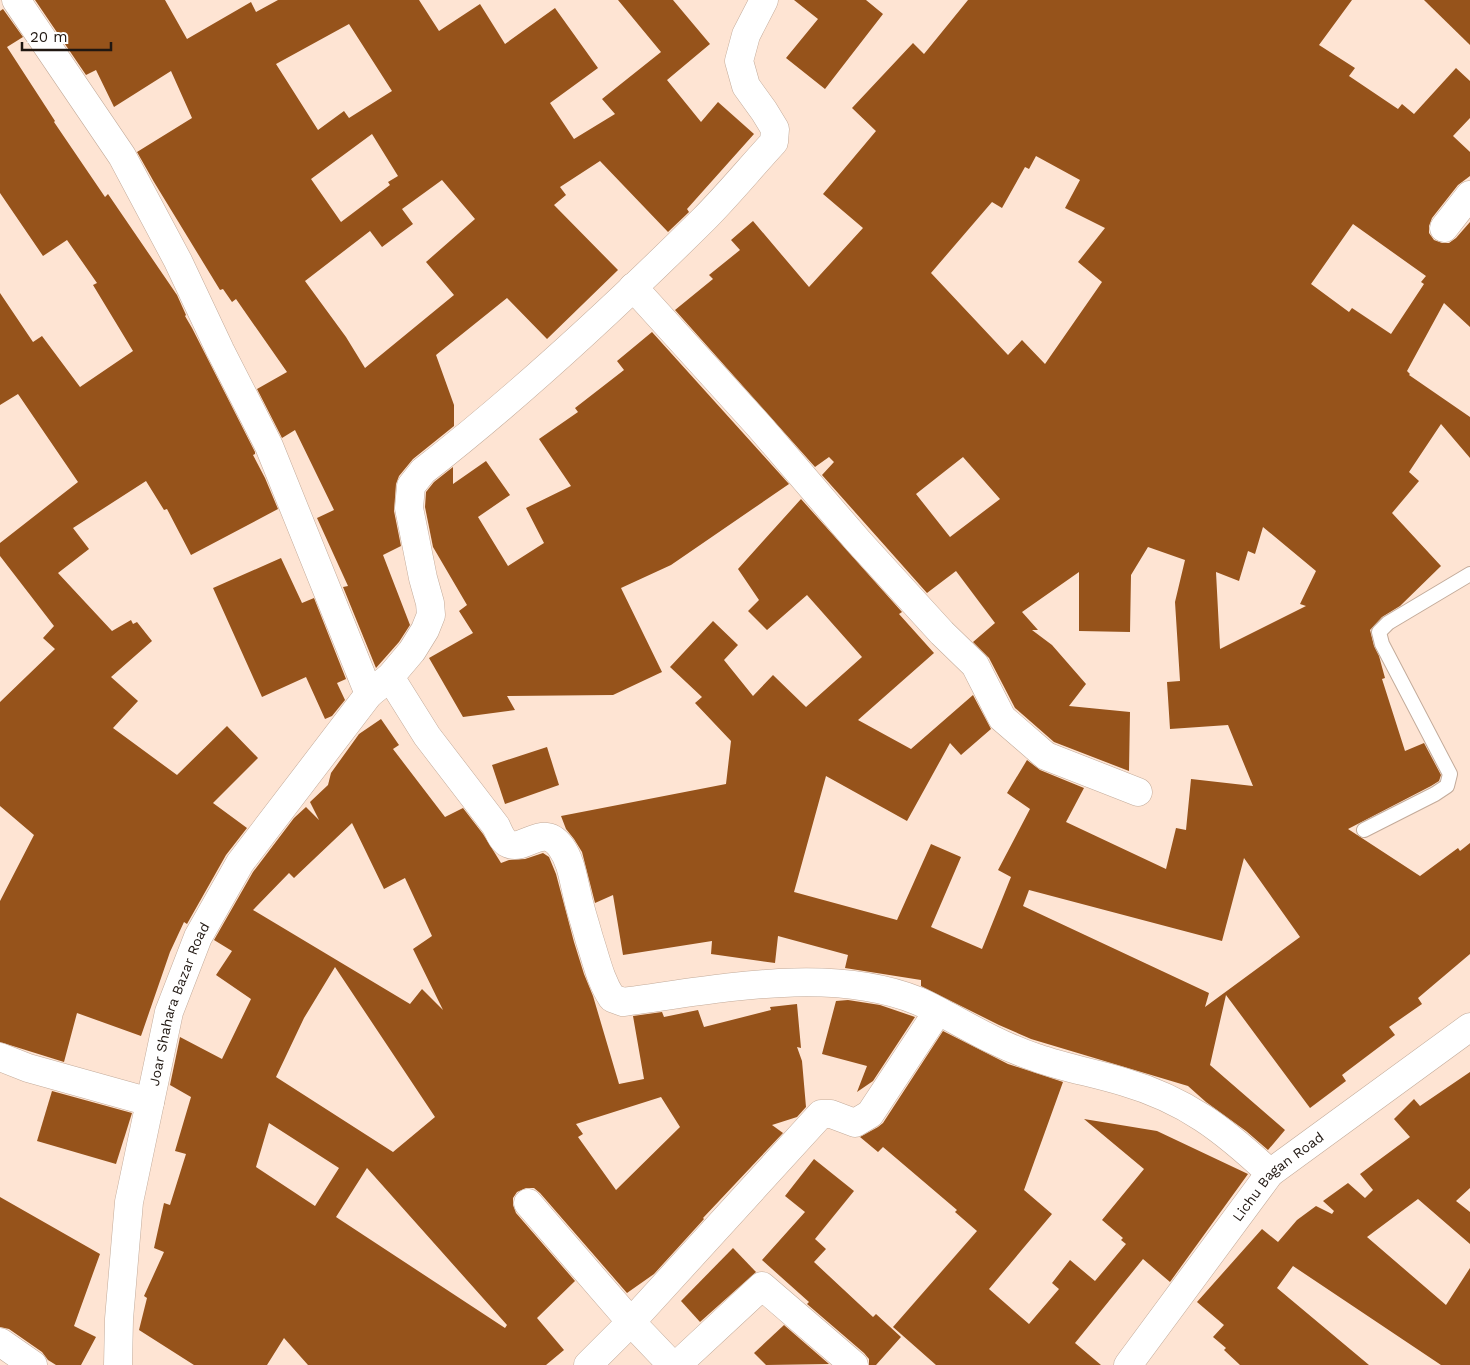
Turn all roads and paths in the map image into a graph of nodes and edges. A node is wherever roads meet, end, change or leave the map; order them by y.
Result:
1 (16, 0) edge
2 (764, 0) edge
3 (1470, 194) edge
4 (1444, 228) dead end
5 (633, 287) junction
6 (1470, 574) edge
7 (390, 676) junction
8 (369, 694) junction
9 (1138, 792) dead end
10 (1364, 830) dead end
11 (938, 1011) junction
12 (1470, 1027) edge
13 (0, 1057) edge
14 (150, 1102) junction
15 (1270, 1172) junction
16 (528, 1203) dead end
17 (631, 1322) junction
18 (0, 1342) edge
19 (33, 1365) edge
20 (118, 1365) edge
21 (588, 1365) edge
22 (672, 1365) edge
23 (677, 1365) edge
24 (854, 1365) edge
25 (1128, 1365) edge

1 - 8 street
2 - 5 street, Joar Shahara Bazar Road
3 - 4 street
5 - 7 street, Joar Shahara Bazar Road
5 - 9 street
6 - 10 lane
7 - 8 street, Joar Shahara Bazar Road
7 - 11 street
8 - 14 street, Joar Shahara Bazar Road
11 - 15 street
11 - 17 street
12 - 15 street, Lichu Bagan Road
13 - 14 street
14 - 20 street, Joar Shahara Bazar Road
15 - 25 street, Lichu Bagan Road
16 - 17 street
17 - 21 street
17 - 22 street
18 - 19 street
23 - 24 street

